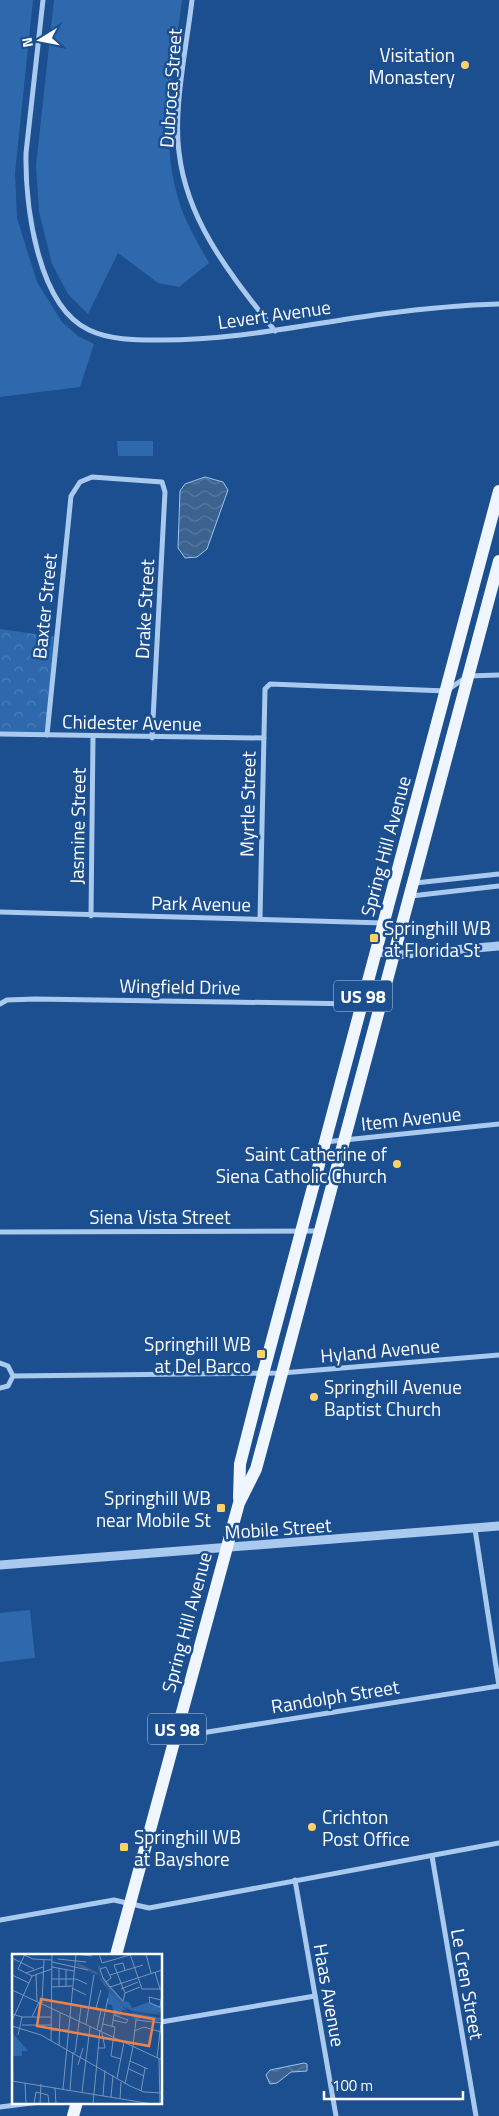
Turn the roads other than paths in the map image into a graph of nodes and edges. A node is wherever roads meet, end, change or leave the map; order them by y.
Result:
1 (43, 0) edge
2 (192, 0) edge
3 (499, 304) edge
4 (274, 331) junction
5 (80, 482) joint
6 (499, 491) edge
7 (499, 562) edge
8 (499, 675) edge
9 (468, 676) junction
10 (446, 691) junction
11 (0, 734) edge
12 (47, 735) junction
13 (93, 737) junction
14 (152, 738) junction
15 (264, 738) junction
16 (499, 874) edge
17 (414, 883) junction
18 (499, 886) edge
19 (410, 896) junction
20 (0, 912) edge
21 (91, 916) junction
22 (260, 919) junction
23 (384, 923) junction
24 (402, 928) junction
25 (499, 946) edge
26 (376, 952) junction
27 (394, 955) junction
28 (0, 1004) edge
29 (360, 1004) junction
30 (499, 1124) edge
31 (345, 1140) junction
32 (325, 1142) junction
33 (302, 1231) junction
34 (321, 1231) junction
35 (0, 1232) edge
36 (499, 1355) edge
37 (0, 1364) edge
38 (282, 1373) junction
39 (263, 1374) junction
40 (13, 1376) junction
41 (0, 1388) edge
42 (239, 1503) junction
43 (499, 1526) edge
44 (474, 1529) junction
45 (226, 1547) junction
46 (0, 1566) edge
47 (499, 1686) edge
48 (175, 1737) junction
49 (499, 1844) edge
50 (432, 1856) junction
51 (295, 1880) junction
52 (130, 1903) junction
53 (0, 1920) edge
54 (116, 1954) edge
55 (315, 1996) junction
56 (162, 2022) edge
57 (24, 2104) edge
58 (0, 2107) edge
59 (336, 2116) edge
60 (476, 2116) edge

1 - 4 street, Levert Avenue
2 - 4 street, Dubroca Street
3 - 4 street, Levert Avenue
5 - 12 street, Baxter Street
5 - 14 street, Drake Street
6 - 10 main road, Spring Hill Avenue / US 98
7 - 9 main road, Spring Hill Avenue / US 98
8 - 9 street
9 - 10 street
9 - 17 main road, Spring Hill Avenue / US 98
10 - 15 street, Myrtle Street
10 - 23 main road, Spring Hill Avenue / US 98
11 - 12 street, Chidester Avenue
12 - 13 street, Chidester Avenue
13 - 14 street, Chidester Avenue
13 - 21 street, Jasmine Street
14 - 15 street, Chidester Avenue
15 - 22 street, Myrtle Street
16 - 17 street
17 - 19 main road, Spring Hill Avenue / US 98
18 - 19 street
19 - 24 main road, Spring Hill Avenue / US 98
20 - 21 street, Park Avenue
21 - 22 street, Park Avenue
22 - 23 street, Park Avenue
23 - 24 street, Park Avenue
23 - 26 main road, Spring Hill Avenue / US 98
24 - 27 main road, Spring Hill Avenue / US 98
25 - 27 street
26 - 27 street
26 - 29 main road, Spring Hill Avenue / US 98
27 - 31 main road, Spring Hill Avenue / US 98
28 - 29 street, Wingfield Drive
29 - 32 main road, Spring Hill Avenue / US 98
30 - 31 street, Item Avenue
31 - 32 street, Item Avenue
31 - 34 main road, Spring Hill Avenue / US 98
32 - 33 main road, Spring Hill Avenue / US 98
33 - 34 street, Siena Vista Street
33 - 35 street, Siena Vista Street
33 - 39 main road, Spring Hill Avenue / US 98
34 - 38 main road, Spring Hill Avenue / US 98
36 - 38 street, Hyland Avenue
37 - 40 street
38 - 39 street, Hyland Avenue
38 - 42 main road, Spring Hill Avenue / US 98
39 - 40 street, Hyland Avenue
39 - 42 main road, Spring Hill Avenue / US 98
40 - 41 street
42 - 45 main road, Spring Hill Avenue / US 98
43 - 44 street, Mobile Street
44 - 45 street, Mobile Street
44 - 47 street
45 - 46 street, Mobile Street
45 - 48 main road, Spring Hill Avenue / US 98
47 - 48 street, Randolph Street
48 - 52 main road, Spring Hill Avenue / US 98
49 - 50 street
50 - 51 street
50 - 60 street, Le Cren Street
51 - 52 street
51 - 55 street, Haas Avenue
52 - 53 street
52 - 54 main road, Spring Hill Avenue / US 98
55 - 56 street
55 - 59 street, Haas Avenue
57 - 58 street

